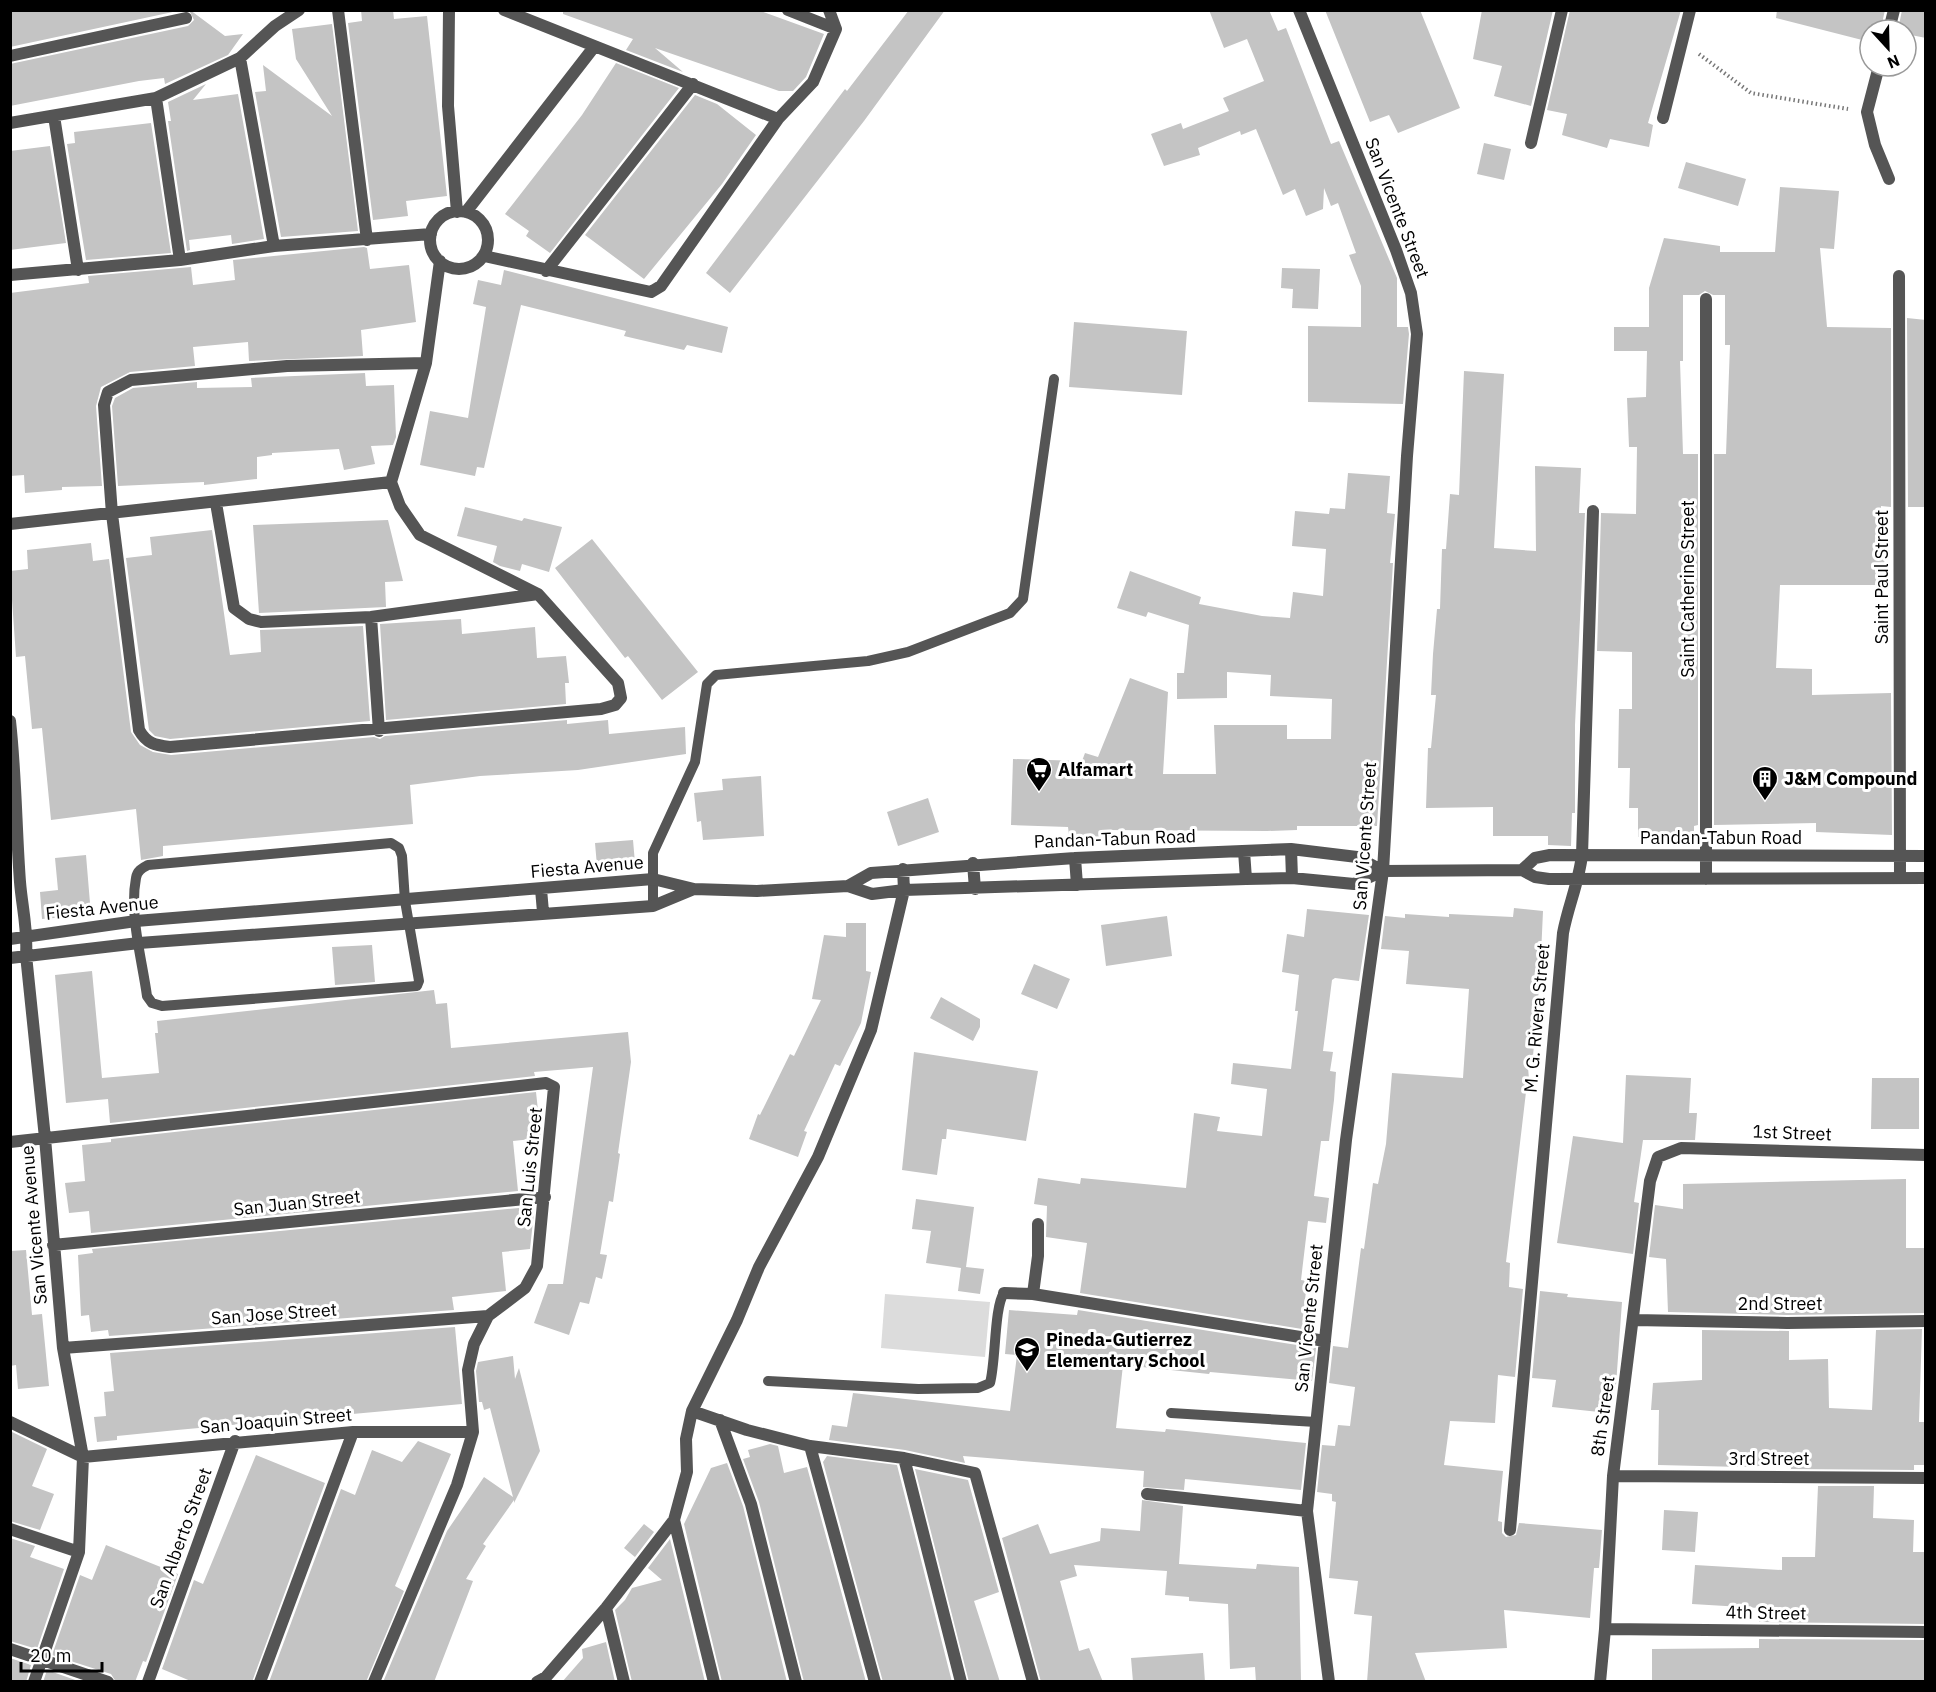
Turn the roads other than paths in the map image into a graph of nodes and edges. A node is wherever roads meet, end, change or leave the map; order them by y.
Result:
1 (299, 10) edge
2 (338, 10) edge
3 (449, 10) edge
4 (504, 10) edge
5 (788, 10) edge
6 (829, 10) edge
7 (1299, 10) edge
8 (1562, 10) edge
9 (1690, 10) edge
10 (186, 18) dead end
11 (836, 29) junction
12 (594, 47) junction
13 (10, 56) edge
14 (240, 58) junction
15 (1876, 78) edge
16 (693, 84) junction
17 (156, 98) junction
18 (54, 116) junction
19 (1663, 118) dead end
20 (778, 119) junction
21 (10, 123) edge
22 (1531, 143) dead end
23 (1889, 179) dead end
24 (462, 212) junction
25 (431, 234) junction
26 (367, 240) junction
27 (274, 246) junction
28 (484, 256) junction
29 (180, 260) junction
30 (440, 261) junction
31 (78, 270) junction
32 (546, 271) junction
33 (10, 275) edge
34 (1899, 276) dead end
35 (1706, 299) dead end
36 (426, 363) junction
37 (1054, 379) dead end
38 (391, 482) junction
39 (216, 503) junction
40 (1593, 511) dead end
41 (112, 514) junction
42 (10, 524) edge
43 (538, 594) junction
44 (371, 616) junction
45 (10, 721) edge
46 (379, 730) junction
47 (14, 786) edge
48 (1291, 849) junction
49 (1245, 851) junction
50 (1582, 855) junction
51 (1706, 855) junction
52 (1900, 856) junction
53 (1926, 856) edge
54 (1075, 858) junction
55 (973, 863) junction
56 (903, 869) junction
57 (1522, 870) junction
58 (1383, 872) junction
59 (1292, 878) junction
60 (1900, 878) junction
61 (1926, 878) edge
62 (653, 879) junction
63 (1246, 879) junction
64 (1579, 879) junction
65 (1706, 879) junction
66 (1077, 885) junction
67 (15, 886) edge
68 (848, 886) junction
69 (541, 888) junction
70 (694, 889) junction
71 (975, 889) junction
72 (904, 890) junction
73 (405, 901) junction
74 (653, 906) junction
75 (543, 912) junction
76 (136, 921) junction
77 (411, 925) junction
78 (27, 935) junction
79 (10, 939) edge
80 (139, 943) junction
81 (26, 955) junction
82 (10, 958) edge
83 (45, 1138) junction
84 (10, 1142) edge
85 (1926, 1155) edge
86 (1658, 1157) joint
87 (545, 1197) junction
88 (1038, 1224) dead end
89 (53, 1245) junction
90 (1004, 1293) joint
91 (1033, 1294) junction
92 (488, 1316) junction
93 (1634, 1320) junction
94 (1926, 1321) edge
95 (1325, 1341) junction
96 (63, 1348) junction
97 (768, 1381) dead end
98 (692, 1411) junction
99 (1171, 1413) dead end
100 (720, 1420) junction
101 (10, 1422) edge
102 (1316, 1422) junction
103 (354, 1432) junction
104 (473, 1432) junction
105 (235, 1441) junction
106 (810, 1446) junction
107 (83, 1457) junction
108 (904, 1458) junction
109 (1613, 1476) junction
110 (1926, 1478) edge
111 (1147, 1494) dead end
112 (1307, 1510) junction
113 (674, 1520) junction
114 (10, 1529) edge
115 (1510, 1530) dead end
116 (79, 1552) junction
117 (606, 1608) junction
118 (1605, 1629) junction
119 (1926, 1632) edge
120 (10, 1649) edge
121 (41, 1660) junction
122 (543, 1680) edge
123 (34, 1682) edge
124 (108, 1682) edge
125 (148, 1682) edge
126 (260, 1682) edge
127 (374, 1682) edge
128 (624, 1682) edge
129 (714, 1682) edge
130 (796, 1682) edge
131 (875, 1682) edge
132 (961, 1682) edge
133 (1033, 1682) edge
134 (1329, 1682) edge
135 (1600, 1682) edge

1 - 14 street
2 - 26 street
3 - 24 street
4 - 12 street
5 - 11 street
6 - 11 street
7 - 58 street, San Vicente Street
8 - 22 street
9 - 19 street
10 - 13 street
11 - 20 street
12 - 16 street
12 - 24 street
14 - 17 street
14 - 27 street
15 - 23 street
16 - 20 street
16 - 32 street
17 - 18 street
17 - 29 street
18 - 21 street
18 - 31 street
20 - 32 street
24 - 25 street
24 - 28 street
25 - 26 street
25 - 30 street
26 - 27 street
27 - 29 street
28 - 30 street
28 - 32 street
29 - 31 street
30 - 36 street
31 - 33 street
34 - 52 street, Saint Paul Street
35 - 51 street, Saint Catherine Street
36 - 38 street
36 - 41 street
37 - 62 lane
38 - 39 street
38 - 43 street
39 - 41 street
39 - 44 street
40 - 50 street, M. G. Rivera Street
41 - 42 street
41 - 46 street
43 - 44 street
43 - 46 street
44 - 46 street
45 - 47 street, San Vicente Avenue
47 - 67 street, San Vicente Avenue
48 - 49 street, Pandan-Tabun Road
48 - 58 street, Pandan-Tabun Road
48 - 59 street
49 - 54 street, Pandan-Tabun Road
49 - 63 street
50 - 51 street, Pandan-Tabun Road
50 - 57 street, Pandan-Tabun Road
50 - 64 street, M. G. Rivera Street
51 - 52 street, Pandan-Tabun Road
51 - 65 street, Saint Catherine Street
52 - 53 street, Pandan-Tabun Road
52 - 60 street, Saint Paul Street
54 - 55 street, Pandan-Tabun Road
54 - 66 street
55 - 56 street, Pandan-Tabun Road
55 - 71 street
56 - 68 street, Pandan-Tabun Road
56 - 72 street
57 - 58 street, Pandan-Tabun Road
57 - 64 street, Pandan-Tabun Road
58 - 59 street, Pandan-Tabun Road
58 - 95 street, San Vicente Street
59 - 63 street, Pandan-Tabun Road
60 - 61 street, Pandan-Tabun Road
60 - 65 street, Pandan-Tabun Road
62 - 69 street, Fiesta Avenue
62 - 70 street, Fiesta Avenue
62 - 74 lane
63 - 66 street, Pandan-Tabun Road
64 - 65 street, Pandan-Tabun Road
64 - 115 street, M. G. Rivera Street
66 - 71 street, Pandan-Tabun Road
67 - 78 street, San Vicente Avenue
68 - 70 street, Pandan-Tabun Road
68 - 72 street, Pandan-Tabun Road
69 - 73 street, Fiesta Avenue
69 - 75 street
70 - 74 street
71 - 72 street, Pandan-Tabun Road
72 - 98 street
73 - 76 street, Fiesta Avenue
73 - 76 lane
73 - 77 lane
74 - 75 street
75 - 77 street
76 - 78 street, Fiesta Avenue
76 - 80 lane
77 - 80 street
77 - 80 lane
78 - 79 street, Fiesta Avenue
78 - 81 street, San Vicente Avenue
80 - 81 street
81 - 82 street
81 - 83 street, San Vicente Avenue
83 - 84 street, San Luis Street
83 - 87 street, San Luis Street
83 - 89 street, San Vicente Avenue
85 - 86 street, 1st Street
86 - 93 street, 8th Street
87 - 89 street, San Juan Street
87 - 92 street, San Luis Street
88 - 91 street
89 - 96 street, San Vicente Avenue
90 - 91 street
90 - 97 lane
91 - 95 street
92 - 96 street, San Jose Street
92 - 104 street, San Luis Street
93 - 94 street, 2nd Street
93 - 109 street, 8th Street
95 - 102 street, San Vicente Street
96 - 107 street, San Vicente Avenue
98 - 100 street
98 - 113 street
99 - 102 lane
100 - 106 street
100 - 130 street
101 - 107 street
102 - 112 street, San Vicente Street
103 - 104 street, San Joaquin Street
103 - 105 street, San Joaquin Street
103 - 126 street
104 - 127 street, San Luis Street
105 - 107 street, San Joaquin Street
105 - 125 street, San Alberto Street
106 - 108 street
106 - 131 street
107 - 116 street, San Vicente Avenue
108 - 132 street
108 - 133 street
109 - 110 street, 3rd Street
109 - 118 street, 8th Street
111 - 112 street
112 - 134 street, San Vicente Street
113 - 117 street
113 - 129 street
114 - 116 street
116 - 121 street, San Vicente Avenue
117 - 122 street
117 - 128 street
118 - 119 street, 4th Street
118 - 135 street, 8th Street
120 - 121 street
121 - 123 street, San Vicente Avenue
121 - 124 street

